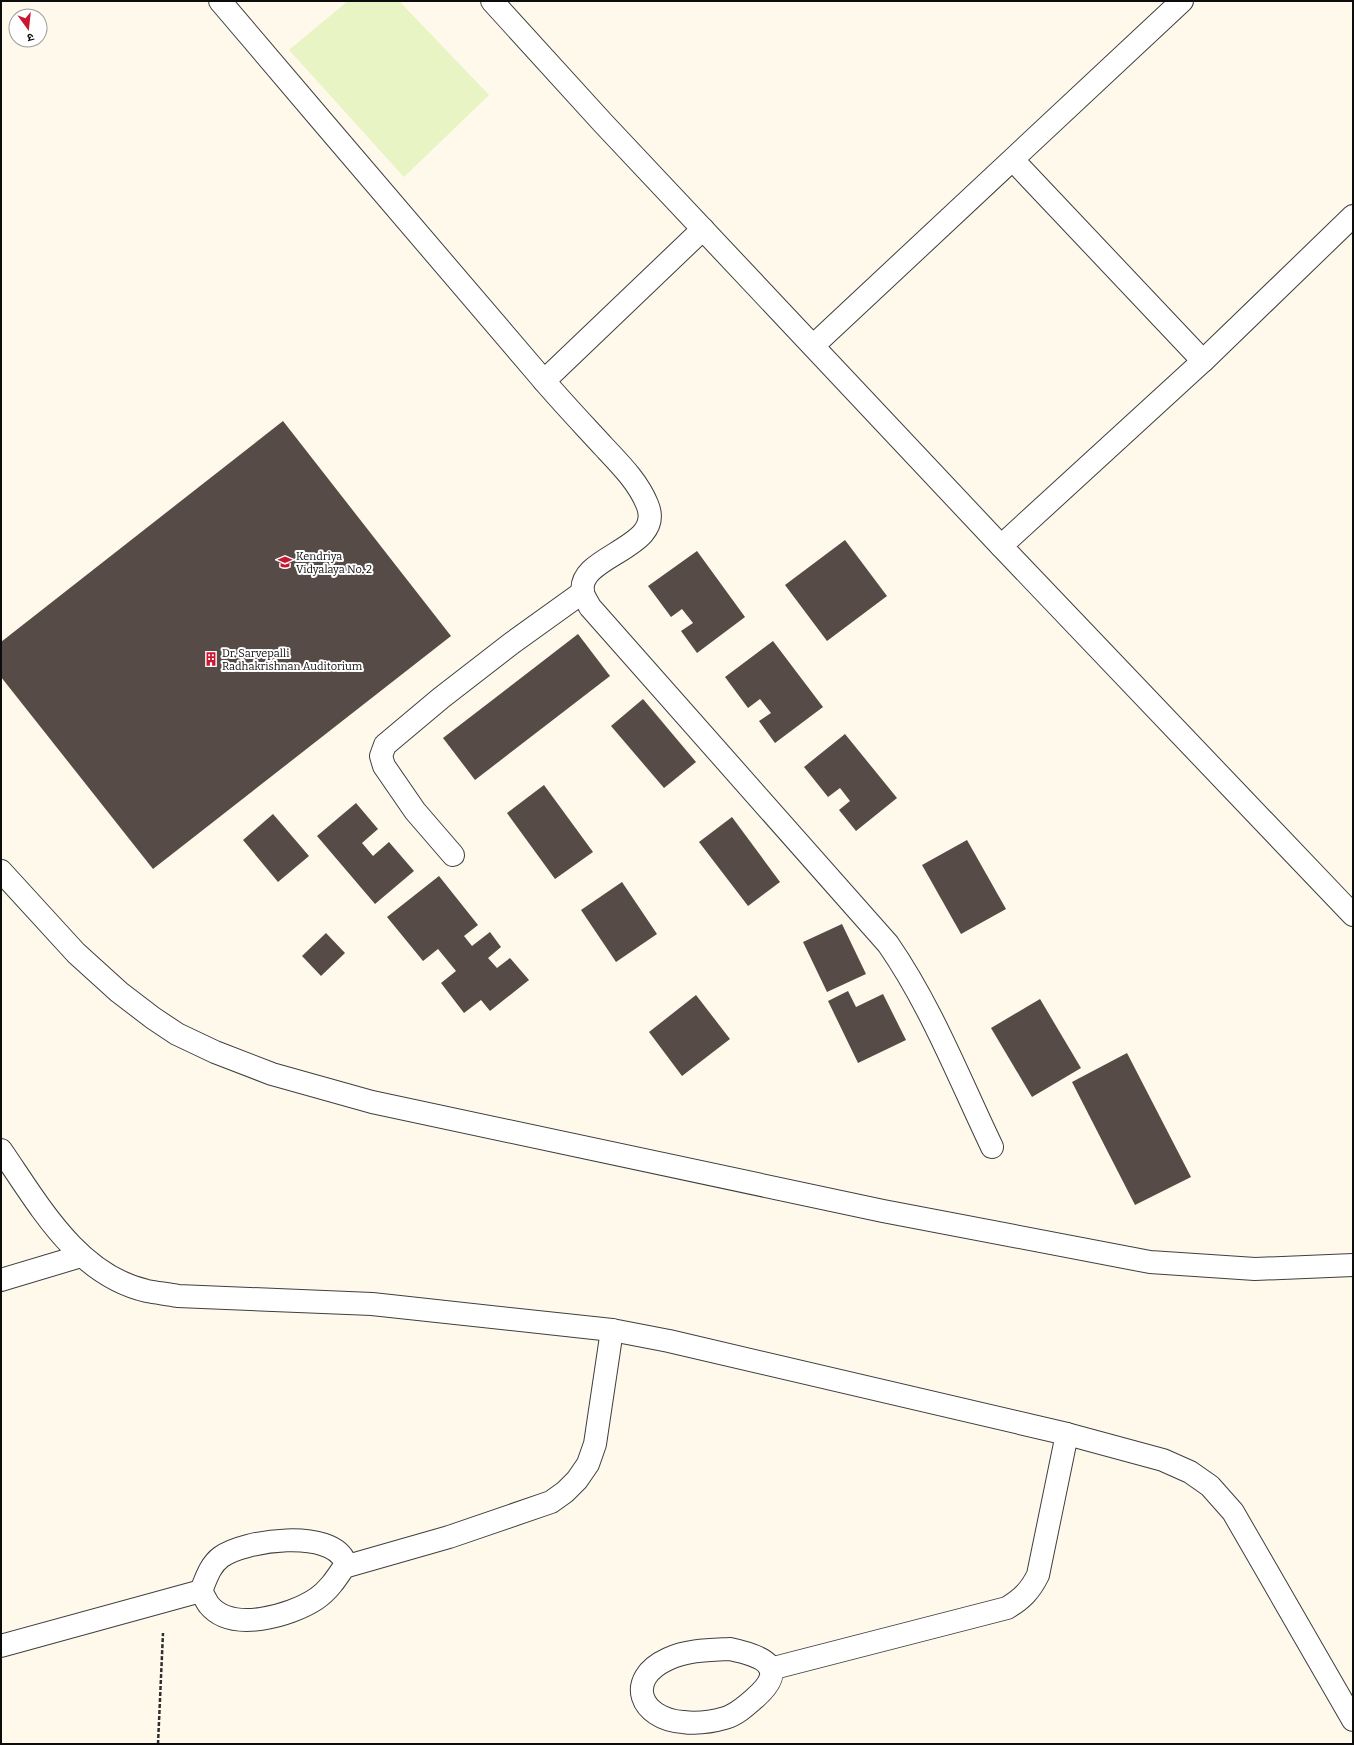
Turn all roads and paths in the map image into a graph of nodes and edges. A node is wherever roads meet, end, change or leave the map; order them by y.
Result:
1 (220, 1) edge
2 (492, 1) edge
3 (1182, 1) edge
4 (1013, 160) junction
5 (1353, 216) edge
6 (703, 229) junction
7 (814, 345) junction
8 (1203, 361) junction
9 (544, 381) junction
10 (1001, 546) junction
11 (583, 592) junction
12 (453, 855) dead end
13 (1, 871) edge
14 (1353, 916) edge
15 (992, 1147) dead end
16 (1, 1150) edge
17 (81, 1256) junction
18 (1353, 1266) edge
19 (1, 1280) edge
20 (612, 1330) junction
21 (1066, 1434) junction
22 (344, 1567) junction
23 (201, 1591) junction
24 (164, 1602) junction
25 (1, 1646) edge
26 (770, 1669) junction
27 (1353, 1720) edge
28 (158, 1744) edge

1 - 9 street
2 - 6 street
3 - 4 street
4 - 7 street
4 - 8 street
5 - 8 street
6 - 7 street
6 - 9 street
7 - 10 street
8 - 10 street
9 - 11 street
10 - 14 street
11 - 12 street
11 - 15 street
13 - 18 street
16 - 17 street
17 - 19 street
17 - 20 street
20 - 21 street
20 - 22 street
21 - 26 street
21 - 27 street
22 - 23 street
22 - 23 street
23 - 24 street
24 - 25 street
24 - 28 path
26 - 26 street

